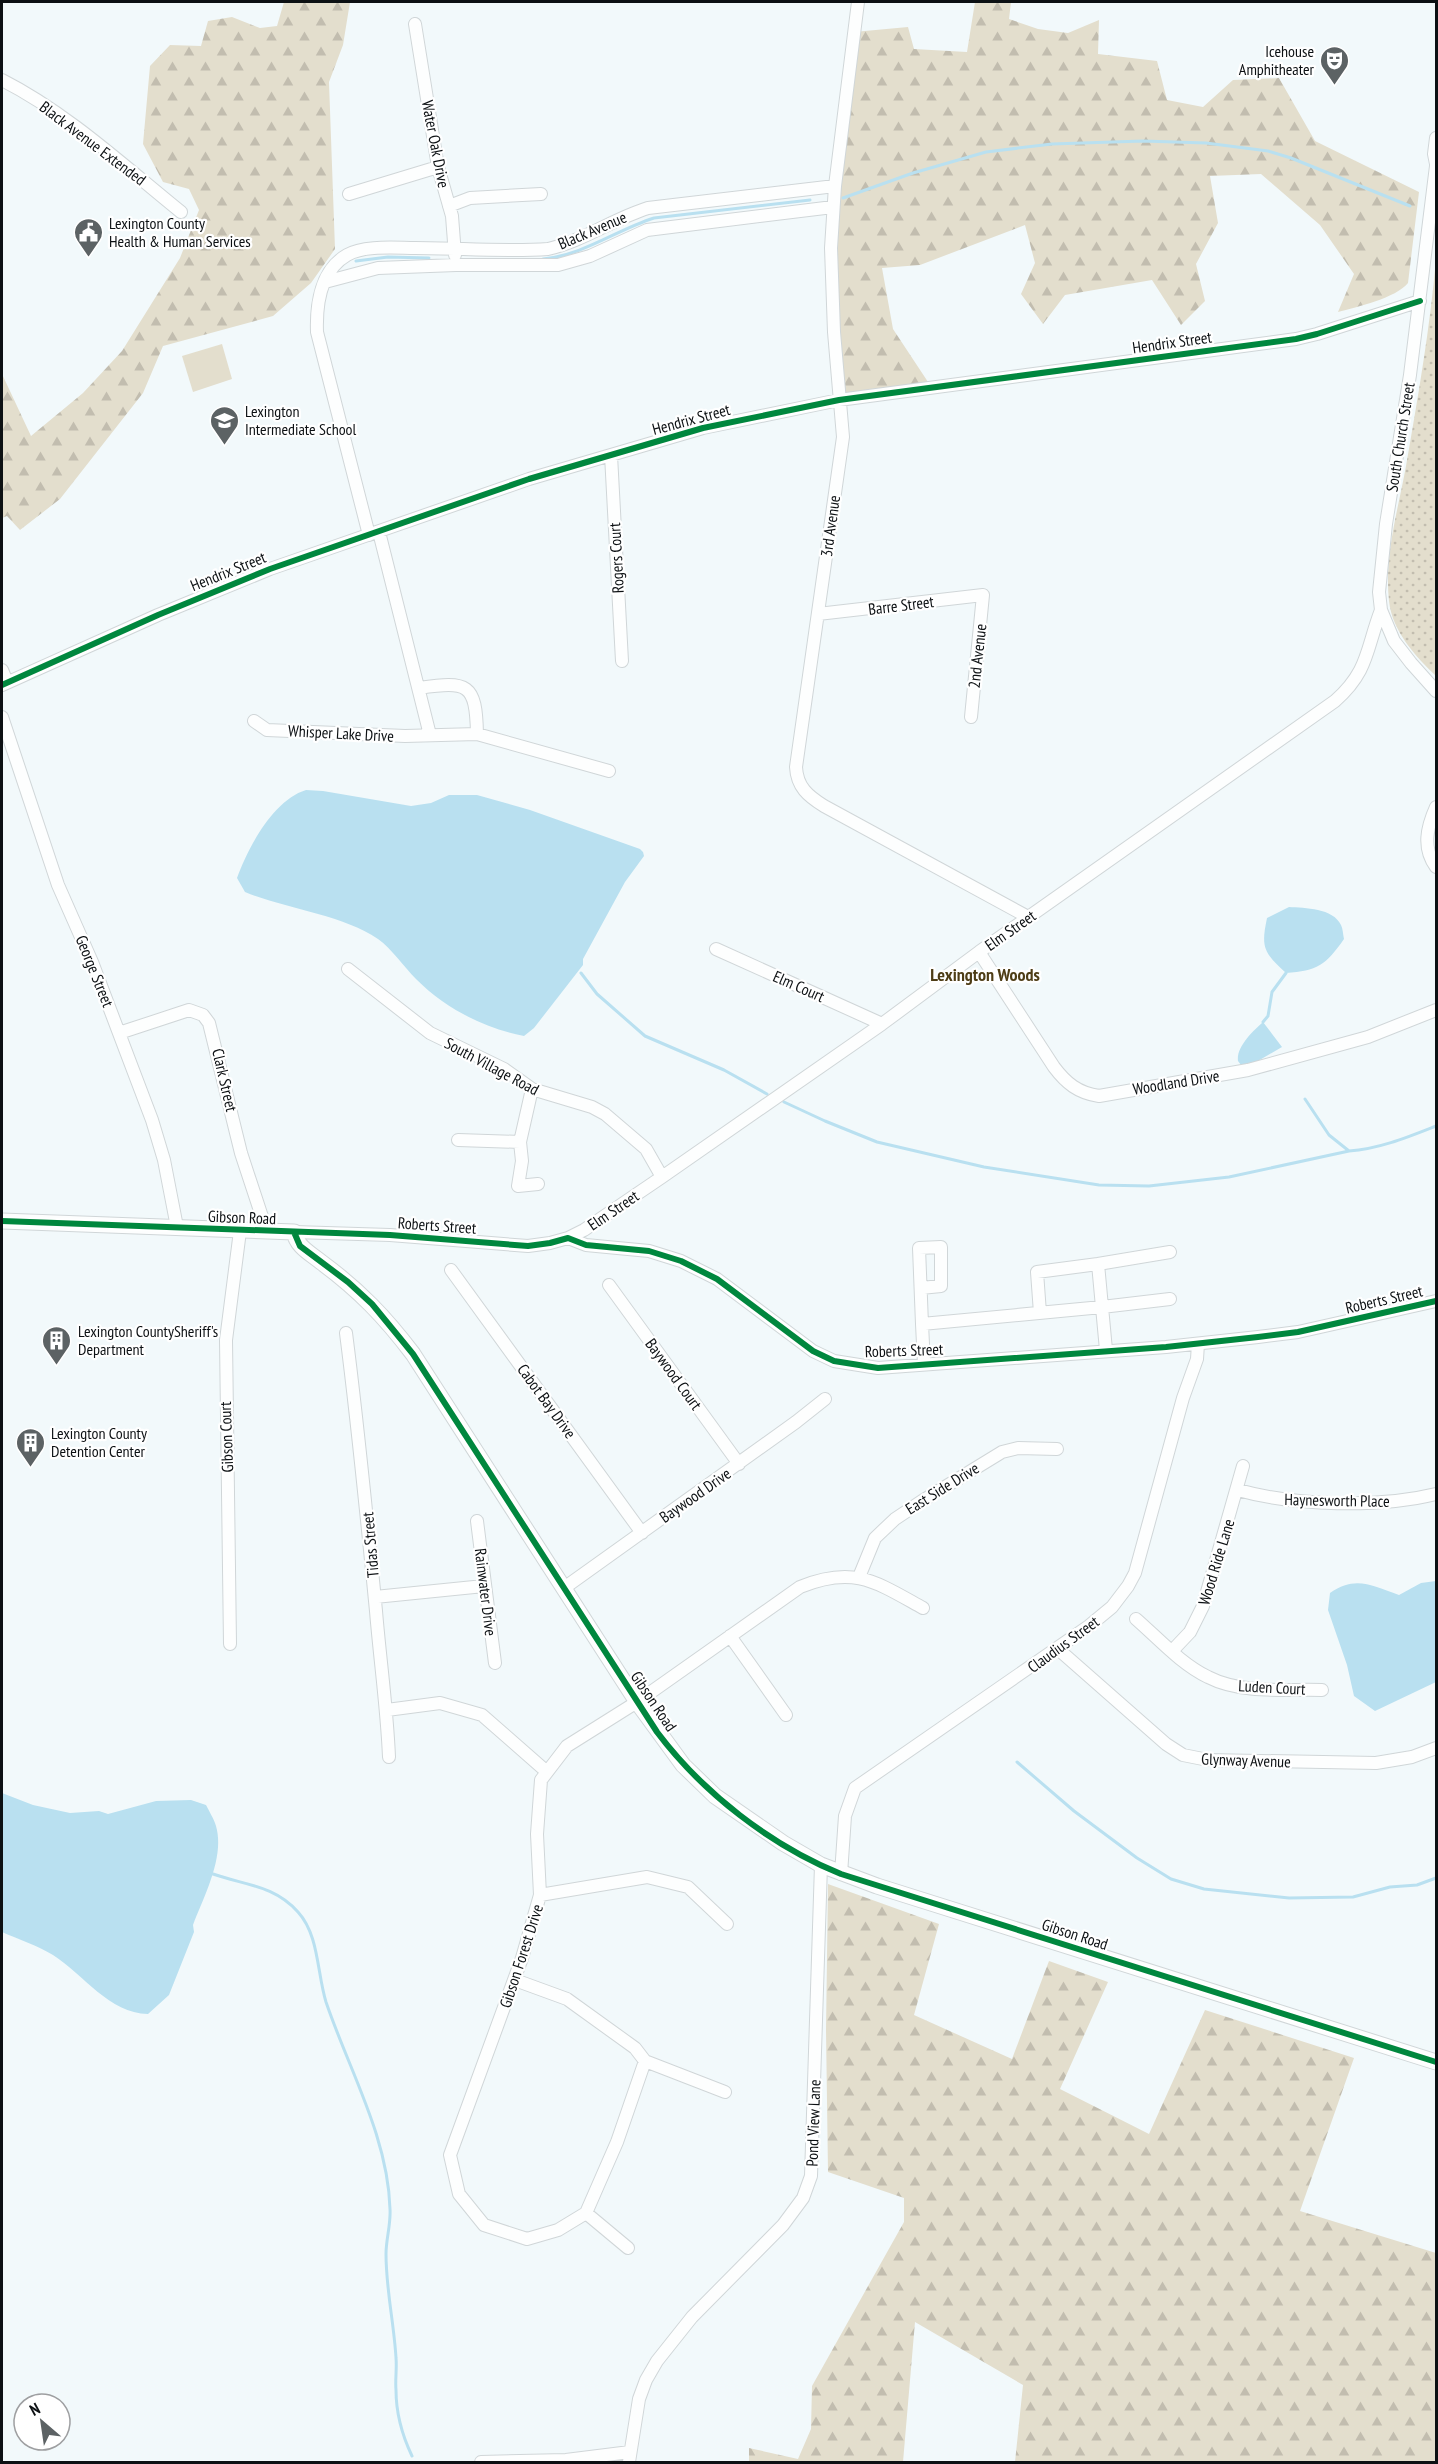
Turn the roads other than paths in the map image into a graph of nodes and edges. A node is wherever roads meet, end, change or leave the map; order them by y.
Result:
1 (858, 2) edge
2 (415, 24) dead end
3 (2, 80) edge
4 (1437, 138) edge
5 (1437, 165) edge
6 (438, 167) junction
7 (835, 186) junction
8 (349, 194) dead end
9 (542, 194) dead end
10 (449, 206) junction
11 (833, 207) junction
12 (181, 212) dead end
13 (454, 248) junction
14 (456, 265) junction
15 (325, 282) junction
16 (1420, 301) junction
17 (840, 400) junction
18 (611, 455) junction
19 (374, 533) junction
20 (983, 595) joint
21 (1381, 610) junction
22 (818, 615) junction
23 (622, 661) dead end
24 (2, 670) edge
25 (4, 684) edge
26 (419, 688) junction
27 (1437, 691) edge
28 (2, 717) edge
29 (971, 717) dead end
30 (254, 721) dead end
31 (477, 734) junction
32 (430, 735) junction
33 (609, 771) dead end
34 (1437, 807) edge
35 (1437, 867) edge
36 (1028, 917) junction
37 (716, 949) dead end
38 (979, 952) junction
39 (348, 969) dead end
40 (1437, 1010) edge
41 (882, 1024) junction
42 (119, 1032) junction
43 (532, 1089) junction
44 (458, 1140) dead end
45 (520, 1142) junction
46 (662, 1177) junction
47 (538, 1184) dead end
48 (2, 1221) edge
49 (177, 1227) junction
50 (240, 1231) junction
51 (267, 1232) junction
52 (294, 1232) junction
53 (568, 1238) junction
54 (1170, 1252) dead end
55 (1098, 1264) junction
56 (451, 1269) dead end
57 (609, 1285) dead end
58 (921, 1288) dead end
59 (1170, 1299) dead end
60 (1437, 1300) edge
61 (1102, 1307) junction
62 (1040, 1312) junction
63 (922, 1324) junction
64 (346, 1333) dead end
65 (1198, 1344) junction
66 (1106, 1350) junction
67 (924, 1364) junction
68 (825, 1399) dead end
69 (1058, 1449) dead end
70 (739, 1464) junction
71 (1243, 1466) dead end
72 (1238, 1490) junction
73 (1437, 1494) edge
74 (477, 1521) dead end
75 (642, 1533) junction
76 (859, 1576) junction
77 (484, 1586) junction
78 (564, 1588) junction
79 (375, 1598) junction
80 (923, 1608) dead end
81 (1137, 1619) dead end
82 (730, 1636) junction
83 (230, 1644) dead end
84 (1058, 1649) junction
85 (1172, 1651) junction
86 (495, 1663) dead end
87 (1322, 1690) dead end
88 (637, 1702) junction
89 (387, 1710) junction
90 (786, 1715) dead end
91 (1437, 1748) edge
92 (389, 1757) dead end
93 (547, 1772) junction
94 (821, 1865) junction
95 (841, 1874) junction
96 (540, 1895) junction
97 (727, 1924) dead end
98 (515, 1980) junction
99 (645, 2061) junction
100 (1437, 2062) edge
101 (725, 2092) dead end
102 (586, 2213) junction
103 (628, 2248) dead end
104 (630, 2457) edge
105 (481, 2463) edge

1 - 7 street, 3rd Avenue
2 - 6 street, Water Oak Drive
3 - 12 street, Black Avenue Extended
4 - 5 street, South Church Street
5 - 16 street, South Church Street
6 - 8 street
6 - 10 street, Water Oak Drive
7 - 11 street, 3rd Avenue
7 - 13 street, Black Avenue
9 - 10 street
10 - 13 street, Water Oak Drive
11 - 14 street, Black Avenue
11 - 17 street, 3rd Avenue
13 - 14 street, Water Oak Drive
13 - 15 street, Black Avenue
14 - 15 street, Black Avenue
15 - 19 street, Black Avenue
16 - 17 street, Hendrix Street
16 - 21 street, South Church Street
17 - 18 street, Hendrix Street
17 - 22 street, 3rd Avenue
18 - 19 street, Hendrix Street
18 - 23 street, Rogers Court
19 - 25 street, Hendrix Street
19 - 26 street
20 - 22 street, Barre Street
20 - 29 street, 2nd Avenue
21 - 27 street, South Church Street
21 - 36 street, Elm Street
22 - 36 street, 3rd Avenue
24 - 25 street
26 - 31 street
26 - 32 street
28 - 42 street, George Street
30 - 32 street, Whisper Lake Drive
31 - 32 street, Whisper Lake Drive
31 - 33 street, Whisper Lake Drive
34 - 35 street
36 - 38 street, Elm Street
37 - 41 street, Elm Court
38 - 40 street, Woodland Drive
38 - 41 street, Elm Street
39 - 43 street, South Village Road
41 - 46 street, Elm Street
42 - 49 street, George Street
42 - 51 street, Clark Street
43 - 45 street
43 - 46 street, South Village Road
44 - 45 street
45 - 47 street
46 - 53 street, Elm Street
48 - 49 street, Gibson Road
49 - 50 street, Gibson Road
50 - 51 street, Gibson Road
50 - 83 street, Gibson Court
51 - 52 street, Gibson Road
52 - 53 street, Roberts Street
52 - 78 street, Gibson Road
53 - 67 street, Roberts Street
54 - 55 street
55 - 61 street
55 - 62 street
56 - 75 street, Cabot Bay Drive
57 - 70 street, Baywood Court
58 - 63 street
59 - 61 street
60 - 65 street, Roberts Street
61 - 62 street
61 - 66 street
62 - 63 street
63 - 67 street
64 - 79 street, Tidas Street
65 - 66 street, Roberts Street
65 - 84 street, Claudius Street
66 - 67 street, Roberts Street
68 - 70 street, Baywood Drive
69 - 76 street, East Side Drive
70 - 75 street, Baywood Drive
71 - 72 street, Wood Ride Lane
72 - 73 street, Haynesworth Place
72 - 85 street, Wood Ride Lane
74 - 77 street, Rainwater Drive
75 - 78 street, Baywood Drive
76 - 80 street, Gibson Forest Drive
76 - 82 street, Gibson Forest Drive
77 - 79 street
77 - 86 street, Rainwater Drive
78 - 88 street, Gibson Road
79 - 89 street, Tidas Street
81 - 85 street, Luden Court
82 - 88 street, Gibson Forest Drive
82 - 90 street
84 - 91 street, Glynway Avenue
84 - 95 street, Claudius Street
85 - 87 street, Luden Court
88 - 93 street, Gibson Forest Drive
88 - 94 street, Gibson Road
89 - 92 street, Tidas Street
89 - 93 street
93 - 96 street, Gibson Forest Drive
94 - 95 street, Gibson Road
94 - 104 street, Pond View Lane
95 - 100 street, Gibson Road
96 - 97 street
96 - 98 street, Gibson Forest Drive
98 - 99 street
98 - 102 street, Gibson Forest Drive
99 - 101 street
99 - 102 street
102 - 103 street
104 - 105 street

